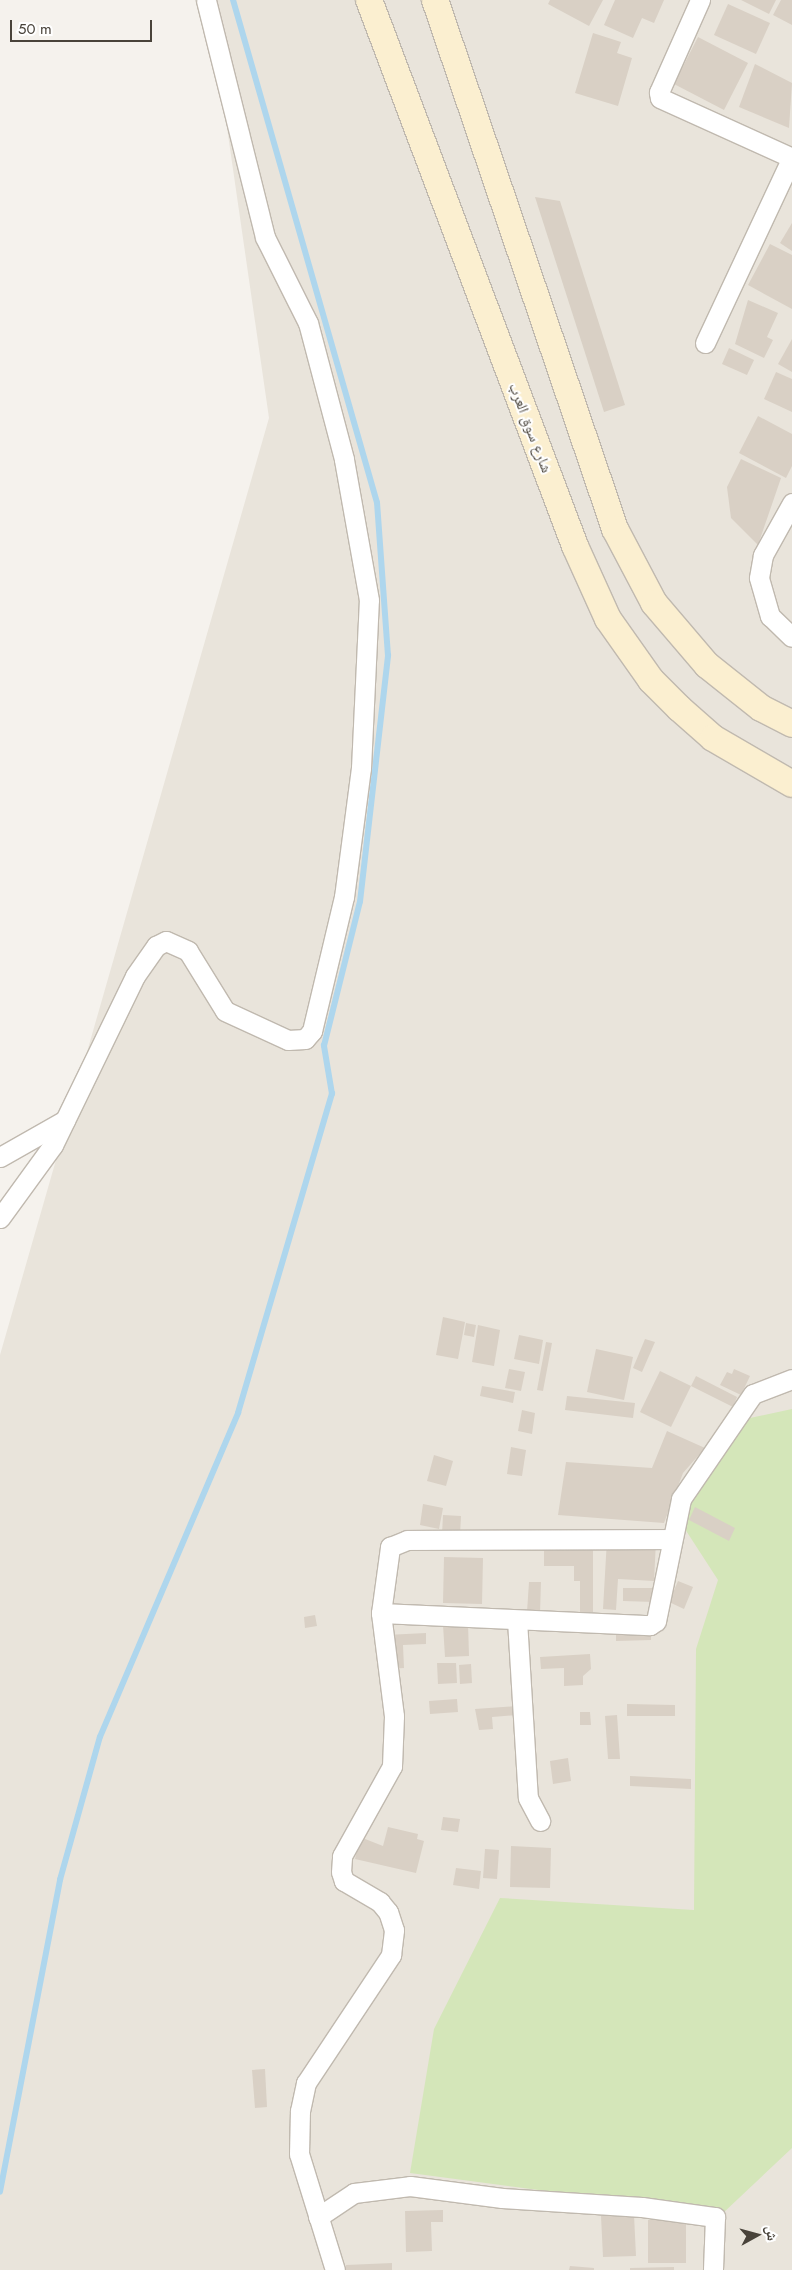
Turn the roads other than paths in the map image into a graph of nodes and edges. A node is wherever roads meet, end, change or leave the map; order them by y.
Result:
1 (206, 0) edge
2 (369, 0) edge
3 (435, 0) edge
4 (700, 0) edge
5 (792, 157) edge
6 (705, 343) dead end
7 (792, 503) edge
8 (792, 637) edge
9 (792, 724) edge
10 (792, 784) edge
11 (65, 1120) junction
12 (0, 1157) edge
13 (0, 1218) edge
14 (792, 1379) edge
15 (670, 1539) junction
16 (381, 1613) junction
17 (517, 1620) junction
18 (540, 1821) dead end
19 (318, 2217) junction
20 (335, 2270) edge
21 (714, 2270) edge

1 - 11 street
2 - 10 main road, شارع سوق العرب
3 - 9 main road
4 - 5 street
5 - 6 street
7 - 8 street
11 - 12 street
11 - 13 street
14 - 15 street
15 - 16 street
15 - 17 street
16 - 17 street
16 - 19 street
17 - 18 street
19 - 20 street
19 - 21 street

